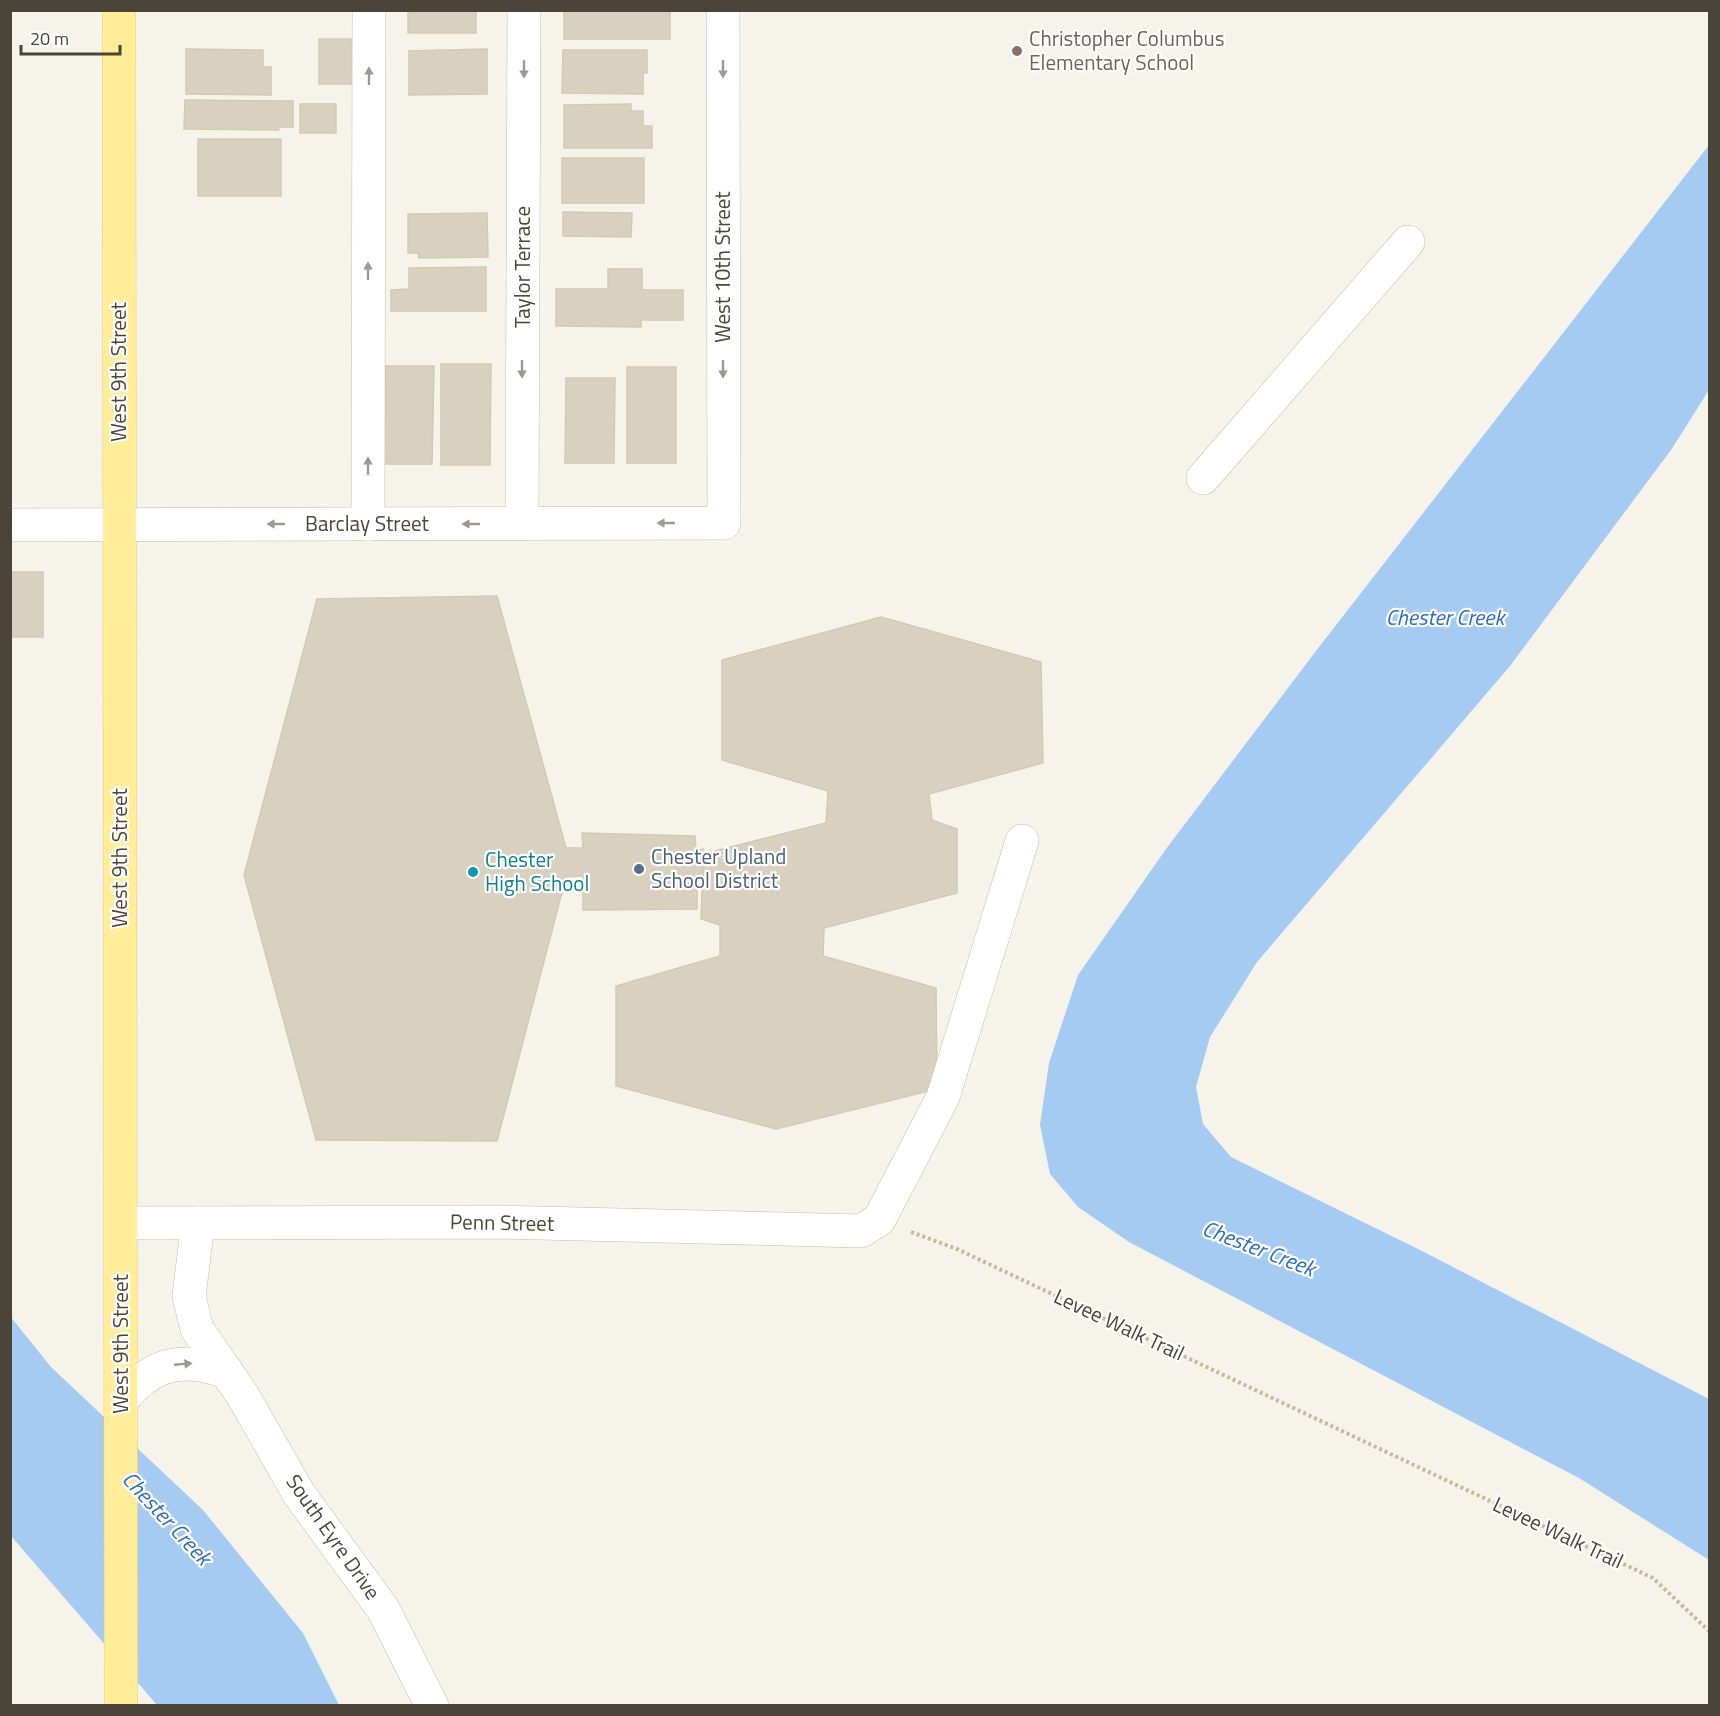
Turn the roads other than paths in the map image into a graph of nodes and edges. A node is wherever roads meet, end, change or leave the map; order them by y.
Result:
1 (119, 10) edge
2 (369, 10) edge
3 (524, 10) edge
4 (723, 10) edge
5 (1407, 242) dead end
6 (1203, 478) dead end
7 (724, 523) joint
8 (120, 524) junction
9 (368, 524) junction
10 (522, 524) junction
11 (10, 525) edge
12 (1022, 841) dead end
13 (121, 1223) junction
14 (198, 1223) junction
15 (227, 1372) junction
16 (127, 1380) junction
17 (121, 1706) edge
18 (432, 1706) edge

1 - 8 main road, West 9th Street
9 -> 2 street
3 -> 10 street, Taylor Terrace
4 -> 7 street, West 10th Street
5 - 6 street
7 -> 10 street, Barclay Street
9 -> 8 street, Barclay Street
8 - 11 street, Barclay Street
8 - 13 main road, West 9th Street
10 -> 9 street, Barclay Street
12 - 14 street, Penn Street
13 - 14 street, Penn Street
13 - 16 main road, West 9th Street
14 - 15 street, South Eyre Drive
16 -> 15 street
15 - 18 street, South Eyre Drive
16 - 17 main road, West 9th Street

